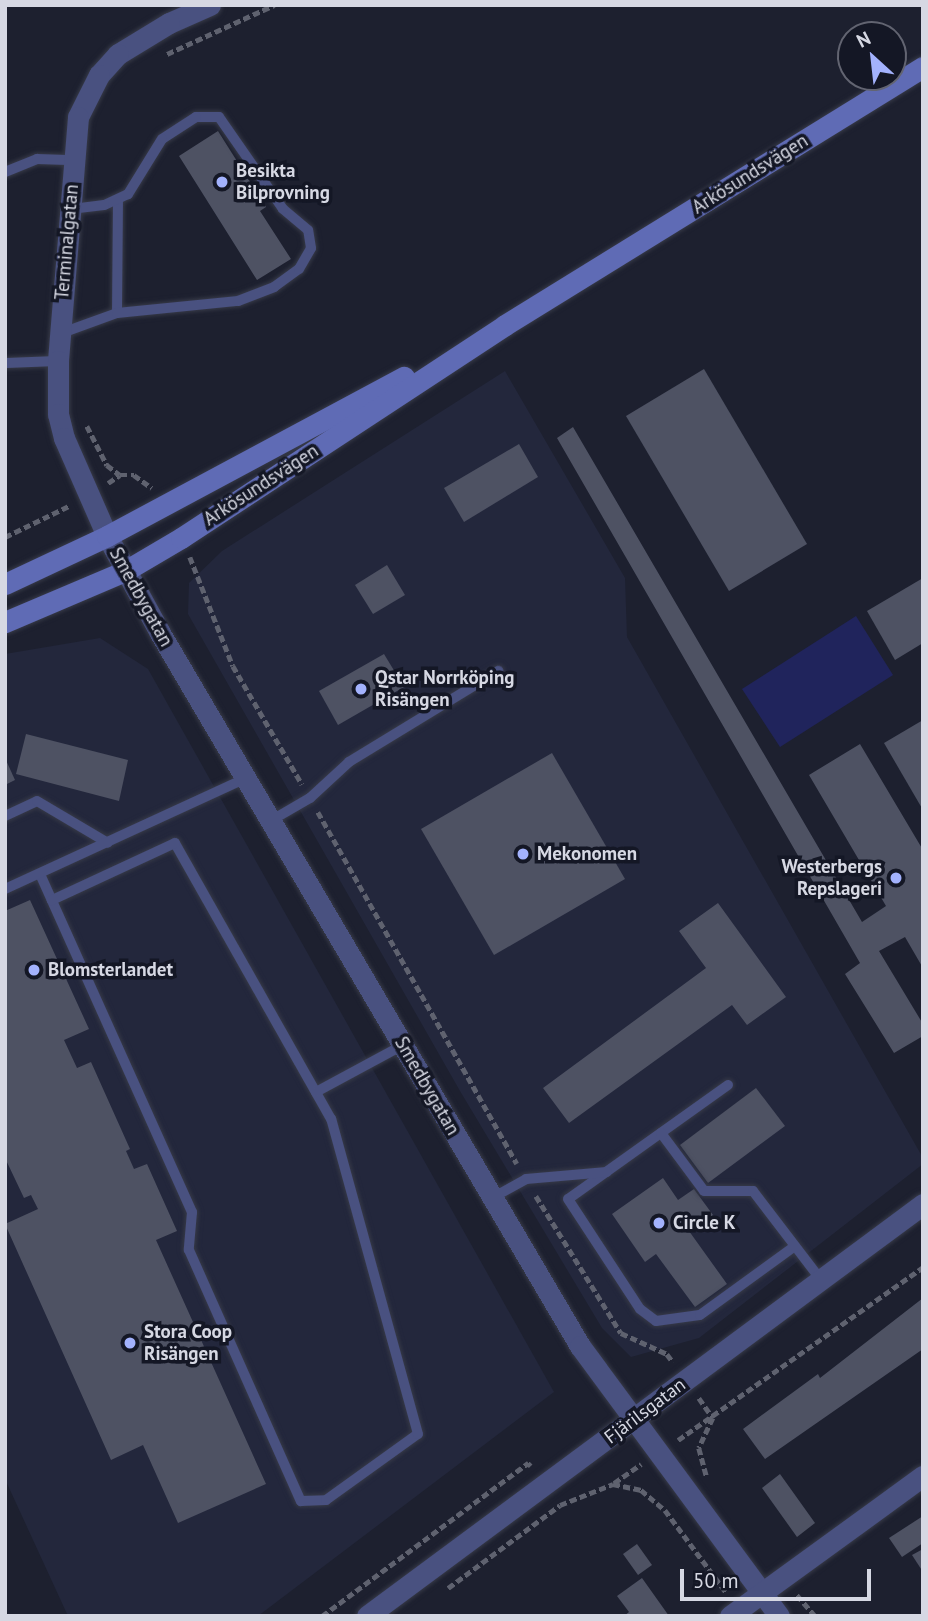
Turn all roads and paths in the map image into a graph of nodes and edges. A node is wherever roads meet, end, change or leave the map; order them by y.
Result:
1 (210, 5) edge
2 (923, 67) edge
3 (75, 160) junction
4 (5, 172) edge
5 (118, 200) junction
6 (70, 209) junction
7 (117, 313) junction
8 (505, 325) junction
9 (59, 334) junction
10 (58, 361) junction
11 (5, 363) edge
12 (92, 495) junction
13 (162, 506) junction
14 (107, 536) junction
15 (5, 537) edge
16 (181, 538) junction
17 (125, 571) junction
18 (5, 584) edge
19 (5, 622) edge
20 (498, 671) dead end
21 (246, 778) junction
22 (310, 799) junction
23 (5, 816) edge
24 (272, 820) junction
25 (108, 843) junction
26 (40, 874) junction
27 (5, 889) edge
28 (52, 900) junction
29 (403, 1045) junction
30 (728, 1086) dead end
31 (316, 1092) junction
32 (662, 1133) junction
33 (608, 1172) junction
34 (526, 1179) junction
35 (492, 1198) junction
36 (923, 1204) edge
37 (795, 1245) junction
38 (923, 1267) edge
39 (821, 1280) junction
40 (687, 1380) junction
41 (713, 1419) junction
42 (632, 1420) junction
43 (923, 1476) edge
44 (713, 1488) dead end
45 (781, 1580) junction
46 (444, 1590) dead end
47 (762, 1593) junction
48 (735, 1613) edge
49 (367, 1616) edge
50 (779, 1616) edge
51 (815, 1616) edge

1 - 3 street, Terminalgatan
2 - 8 main road, Arkösundsvägen
3 - 4 lane
3 - 6 street, Terminalgatan
5 - 6 lane
5 - 7 lane
5 - 7 lane
6 - 9 street, Terminalgatan
7 - 9 lane
8 - 13 main road, Arkösundsvägen
8 - 16 main road, Arkösundsvägen
9 - 10 street, Terminalgatan
10 - 11 lane
10 - 12 street, Terminalgatan
12 - 13 path
12 - 14 street, Terminalgatan
12 - 15 path
13 - 14 main road, Arkösundsvägen
14 - 17 street, Smedbygatan
14 - 18 main road, Arkösundsvägen
16 - 17 main road, Arkösundsvägen
16 - 22 path
17 - 19 main road, Arkösundsvägen
17 - 21 street, Smedbygatan
20 - 22 lane
21 - 24 street, Smedbygatan
21 - 25 lane
22 - 24 lane
22 - 34 path
23 - 25 lane
24 - 29 street, Smedbygatan
25 - 26 lane
26 - 27 lane
26 - 28 lane
28 - 31 lane
28 - 31 lane
29 - 31 lane
29 - 35 street, Smedbygatan
30 - 32 lane
32 - 33 lane
32 - 37 lane
33 - 34 lane
33 - 37 lane
34 - 35 lane
34 - 40 path
35 - 42 street, Smedbygatan
36 - 39 street, Fjärilsgatan
37 - 39 lane
38 - 41 path
39 - 40 street, Fjärilsgatan
40 - 41 path
40 - 42 street, Fjärilsgatan
41 - 44 path
42 - 47 street, Smedbygatan
42 - 49 street, Fjärilsgatan
43 - 45 street
45 - 47 street
45 - 51 path
46 - 48 path
47 - 48 street
47 - 50 street, Smedbygatan

